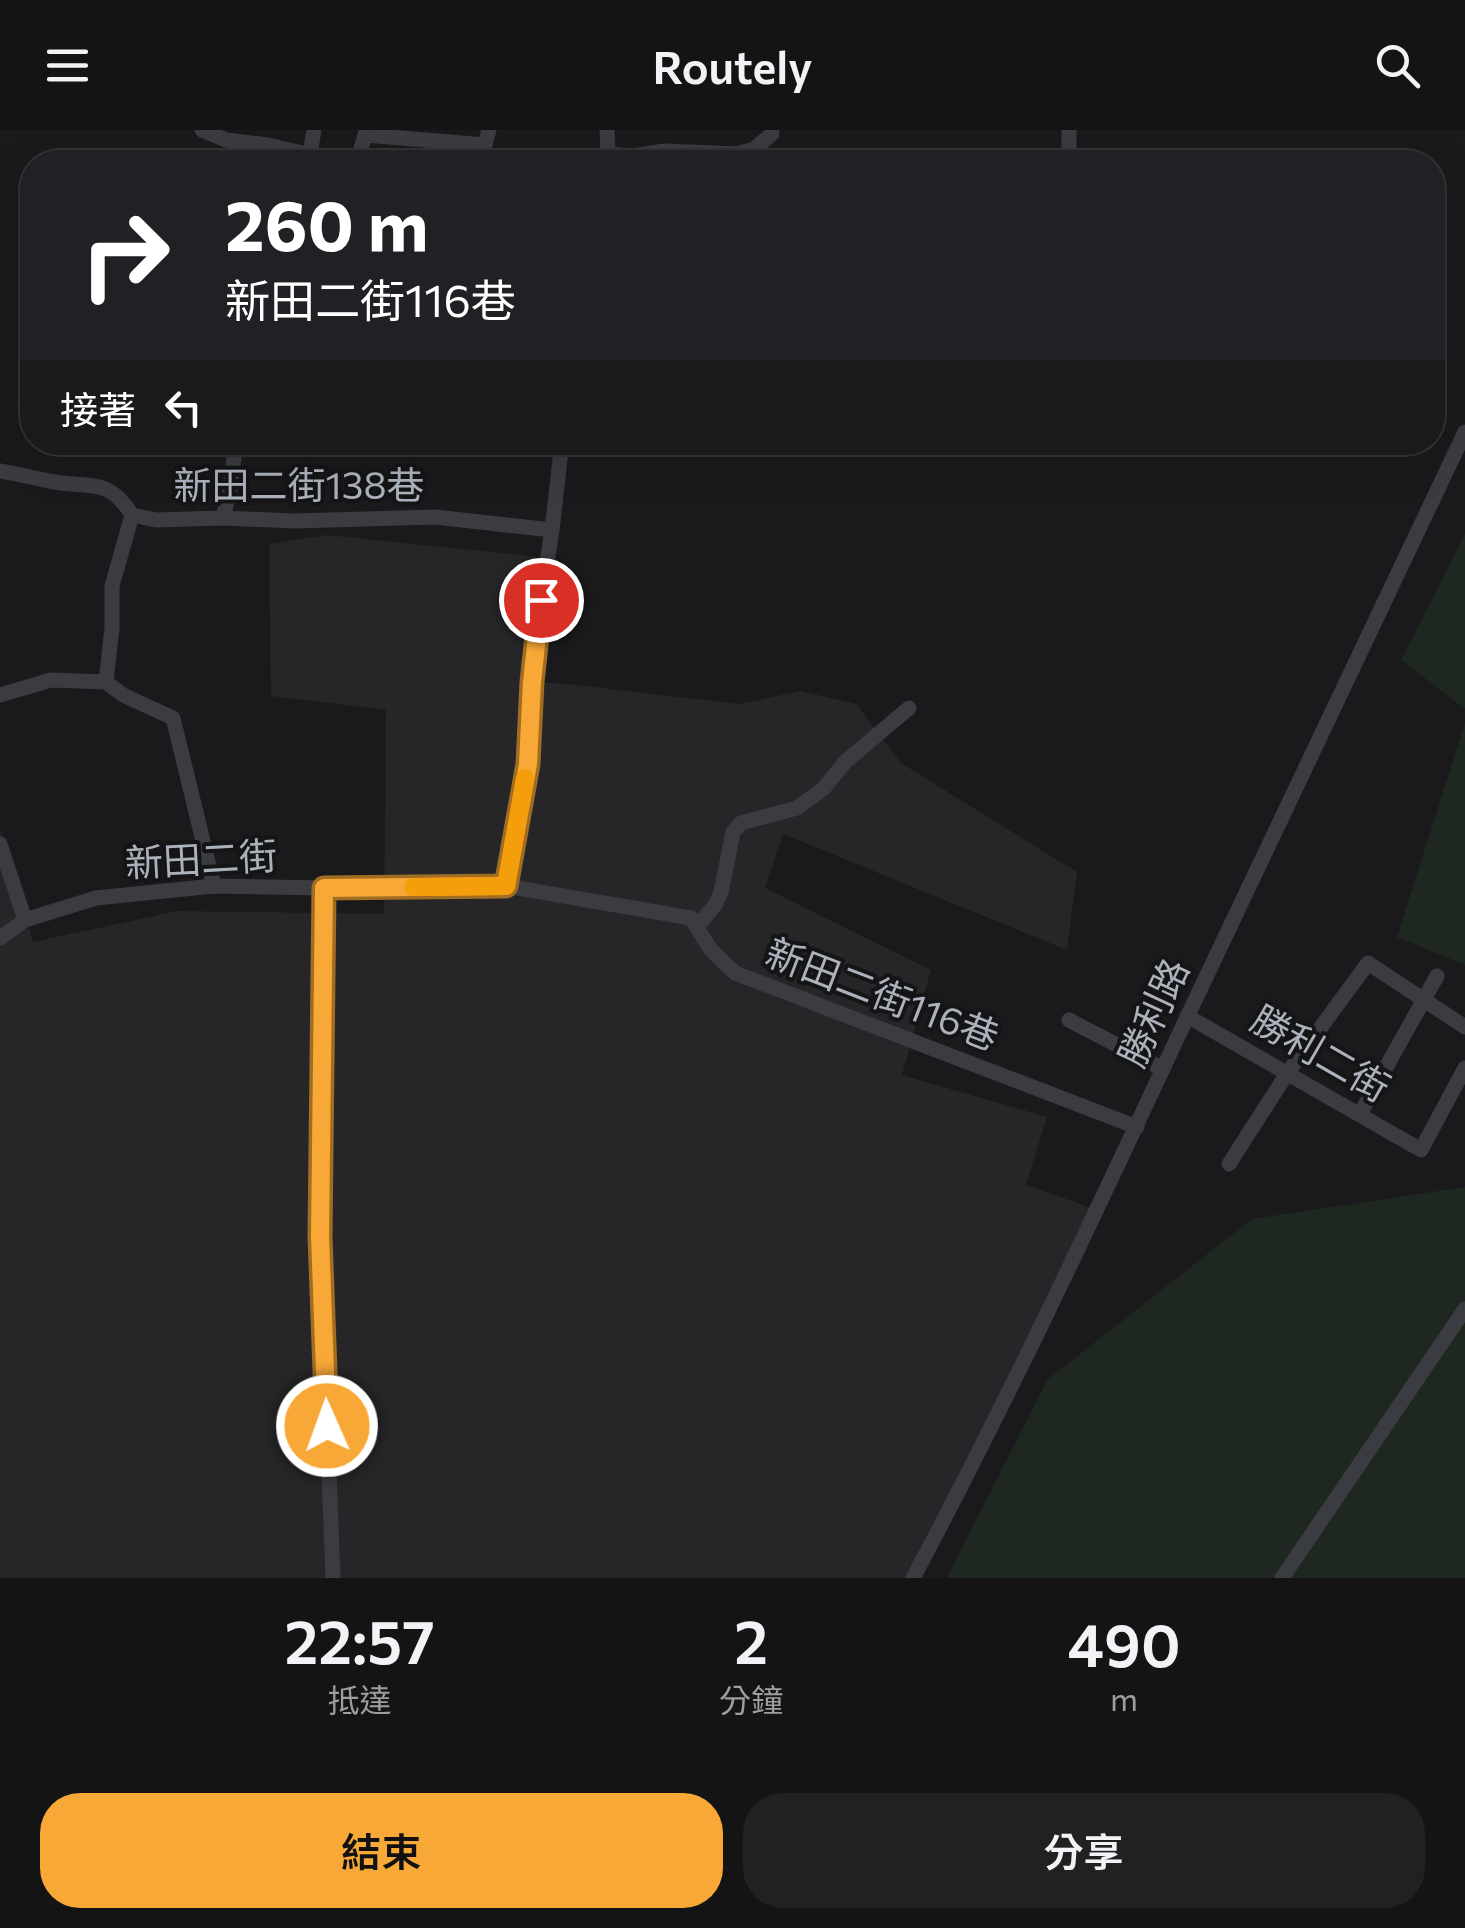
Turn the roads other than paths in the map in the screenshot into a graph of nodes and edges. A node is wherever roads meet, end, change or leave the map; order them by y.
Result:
1 (202, 130) edge
2 (489, 130) edge
3 (772, 130) edge
4 (365, 133) edge
5 (286, 150) edge
6 (748, 150) edge
7 (1465, 432) edge
8 (234, 455) edge
9 (561, 455) edge
10 (0, 470) edge
11 (132, 515) junction
12 (222, 518) junction
13 (552, 530) junction
14 (106, 682) junction
15 (0, 694) edge
16 (910, 708) dead end
17 (0, 844) edge
18 (214, 886) junction
19 (506, 886) junction
20 (324, 888) junction
21 (25, 920) junction
22 (697, 927) junction
23 (0, 938) edge
24 (1438, 976) dead end
25 (1425, 1001) junction
26 (1187, 1016) junction
27 (1070, 1020) dead end
28 (1465, 1027) edge
29 (1465, 1068) edge
30 (1164, 1070) junction
31 (1288, 1072) junction
32 (1360, 1114) junction
33 (1137, 1127) junction
34 (1229, 1164) dead end
35 (1465, 1309) edge
36 (334, 1578) edge
37 (914, 1578) edge
38 (1282, 1578) edge

1 - 5 street
2 - 4 street
3 - 6 street
7 - 26 street, 勝利路
8 - 12 street
9 - 13 street
10 - 11 street, 新田二街138巷
11 - 12 street, 新田二街138巷
11 - 14 street
12 - 13 street, 新田二街138巷
13 - 19 street
14 - 15 street
14 - 18 street
16 - 22 street
17 - 21 street
18 - 20 street, 新田二街
18 - 21 street, 新田二街
19 - 20 street
19 - 22 street
20 - 36 street, 新田二街
21 - 23 street, 新田二街
22 - 33 street, 新田二街116巷
24 - 25 street
25 - 28 street
25 - 31 street
25 - 32 street
26 - 30 street, 勝利路
26 - 31 street, 勝利二街
27 - 30 street
29 - 32 street, 勝利二街
30 - 33 street, 勝利路
31 - 32 street, 勝利二街
31 - 34 street
33 - 37 street, 勝利路
35 - 38 street

